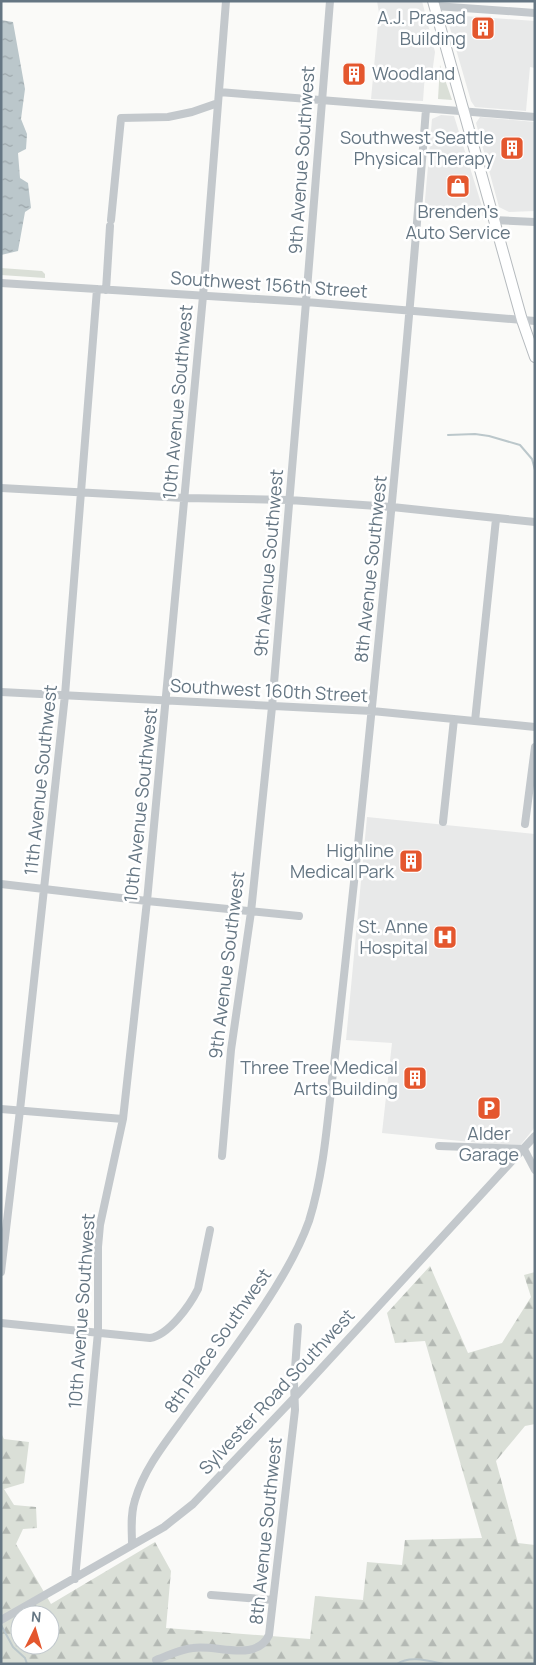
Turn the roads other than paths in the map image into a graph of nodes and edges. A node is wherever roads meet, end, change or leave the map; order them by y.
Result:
1 (226, 1) edge
2 (330, 1) edge
3 (434, 4) edge
4 (535, 13) edge
5 (219, 92) junction
6 (321, 101) junction
7 (218, 103) junction
8 (426, 109) junction
9 (463, 112) junction
10 (535, 117) edge
11 (493, 220) junction
12 (535, 222) edge
13 (1, 283) edge
14 (97, 289) junction
15 (106, 290) junction
16 (202, 296) junction
17 (306, 302) junction
18 (410, 309) junction
19 (522, 320) junction
20 (535, 321) edge
21 (535, 356) edge
22 (1, 488) edge
23 (80, 492) junction
24 (184, 498) junction
25 (289, 500) junction
26 (392, 507) junction
27 (496, 519) junction
28 (535, 522) edge
29 (1, 692) edge
30 (65, 695) junction
31 (166, 701) junction
32 (272, 707) junction
33 (372, 711) junction
34 (454, 719) junction
35 (475, 721) junction
36 (535, 727) edge
37 (535, 746) edge
38 (443, 822) dead end
39 (525, 824) dead end
40 (1, 884) edge
41 (44, 889) junction
42 (147, 901) junction
43 (251, 912) junction
44 (299, 916) dead end
45 (1, 1109) edge
46 (20, 1110) junction
47 (123, 1119) junction
48 (534, 1138) edge
49 (438, 1146) dead end
50 (524, 1149) junction
51 (324, 1150) joint
52 (222, 1156) dead end
53 (535, 1170) edge
54 (210, 1230) dead end
55 (1, 1272) edge
56 (1, 1323) edge
57 (298, 1328) dead end
58 (98, 1332) junction
59 (295, 1396) junction
60 (132, 1545) junction
61 (75, 1579) junction
62 (211, 1595) dead end
63 (273, 1600) junction
64 (1, 1620) edge
65 (156, 1660) dead end

1 - 5 street, 10th Avenue Southwest
2 - 6 street, 9th Avenue Southwest
3 - 4 street
3 - 9 main road
5 - 6 street
5 - 7 street, 10th Avenue Southwest
6 - 8 street
6 - 17 street, 9th Avenue Southwest
7 - 15 street
7 - 16 street, 10th Avenue Southwest
8 - 9 street
8 - 18 street, 8th Avenue Southwest
9 - 10 street
9 - 11 main road
11 - 12 street
11 - 19 main road
13 - 14 street, Southwest 156th Street
14 - 15 street, Southwest 156th Street
14 - 23 street, 11th Avenue Southwest
15 - 16 street, Southwest 156th Street
16 - 17 street, Southwest 156th Street
16 - 24 street, 10th Avenue Southwest
17 - 18 street, Southwest 156th Street
17 - 25 street, 9th Avenue Southwest
18 - 19 street, Southwest 156th Street
18 - 26 street, 8th Avenue Southwest
19 - 20 street, Southwest 156th Street
19 - 21 main road
22 - 23 street
23 - 24 street
23 - 30 street, 11th Avenue Southwest
24 - 25 street
24 - 31 street, 10th Avenue Southwest
25 - 26 street
25 - 32 street, 9th Avenue Southwest
26 - 27 street
26 - 33 street, 8th Avenue Southwest
27 - 28 street
27 - 35 street
29 - 30 street, Southwest 160th Street
30 - 31 street, Southwest 160th Street
30 - 41 street, 11th Avenue Southwest
31 - 32 street, Southwest 160th Street
31 - 42 street, 10th Avenue Southwest
32 - 33 street, Southwest 160th Street
32 - 43 street, 9th Avenue Southwest
33 - 34 street, Southwest 160th Street
33 - 51 street, 8th Avenue Southwest
34 - 35 street, Southwest 160th Street
34 - 38 street
35 - 36 street, Southwest 160th Street
37 - 39 street
40 - 41 street
41 - 42 street
41 - 46 street, 11th Avenue Southwest
42 - 43 street
42 - 47 street, 10th Avenue Southwest
43 - 44 street
43 - 52 street, 9th Avenue Southwest
45 - 46 street
46 - 47 street
46 - 55 street, 11th Avenue Southwest
47 - 58 street, 10th Avenue Southwest
48 - 50 street, Sylvester Road Southwest
49 - 50 street
50 - 53 street
50 - 59 street, Sylvester Road Southwest
51 - 60 street, 8th Place Southwest
54 - 58 street
56 - 58 street
57 - 59 street, 8th Avenue Southwest
58 - 61 street, 10th Avenue Southwest
59 - 60 street, Sylvester Road Southwest
59 - 63 street, 8th Avenue Southwest
60 - 61 street, Sylvester Road Southwest
61 - 64 street, Sylvester Road Southwest
62 - 63 street
63 - 65 street, 8th Avenue Southwest

